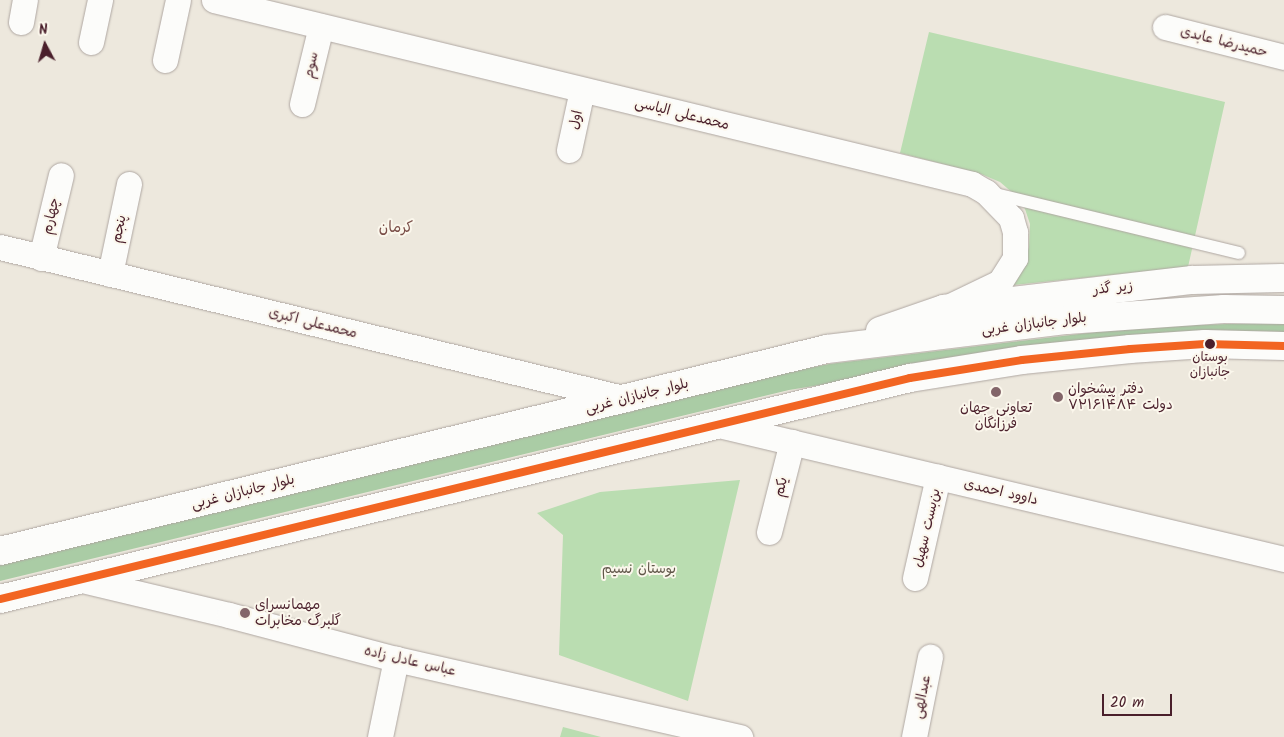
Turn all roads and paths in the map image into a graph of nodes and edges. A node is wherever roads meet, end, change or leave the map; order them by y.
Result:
1 (100, 0) edge
2 (178, 0) edge
3 (214, 0) edge
4 (321, 26) junction
5 (1165, 27) dead end
6 (91, 42) dead end
7 (1284, 57) edge
8 (165, 60) dead end
9 (582, 90) junction
10 (302, 104) dead end
11 (569, 150) dead end
12 (61, 175) dead end
13 (128, 184) dead end
14 (986, 192) junction
15 (0, 248) edge
16 (1239, 253) dead end
17 (42, 258) junction
18 (110, 274) junction
19 (1282, 278) dead end
20 (944, 309) junction
21 (1284, 310) edge
22 (1283, 346) edge
23 (827, 350) junction
24 (627, 399) junction
25 (719, 425) junction
26 (792, 442) junction
27 (938, 477) junction
28 (769, 532) dead end
29 (0, 551) edge
30 (1284, 559) edge
31 (915, 578) dead end
32 (82, 580) junction
33 (0, 599) edge
34 (930, 657) dead end
35 (396, 659) junction
36 (380, 737) edge
37 (740, 737) edge
38 (914, 737) edge

1 - 6 street
2 - 8 street
3 - 4 street, محمدعلی الیاسی
4 - 9 street, محمدعلی الیاسی
4 - 10 street, سوم
5 - 7 street, حمیدرضا عابدی
9 - 11 street, اول
9 - 14 street, محمدعلی الیاسی
12 - 17 street, چهارم
13 - 18 street, پنجم
14 - 16 lane
14 - 20 street, محمدعلی الیاسی
15 - 17 street, محمدعلی اکبری
17 - 18 street, محمدعلی اکبری
18 - 24 street, محمدعلی اکبری
19 - 20 main road, زیر گذر
20 - 23 main road, زیر گذر
21 - 23 main road, بلوار جانبازان غربی
22 - 25 main road
23 - 24 main road, بلوار جانبازان غربی
24 - 29 main road, بلوار جانبازان غربی
25 - 26 street, داوود احمدی
25 - 32 main road
26 - 27 street, داوود احمدی
26 - 28 street, یکم
27 - 30 street, داوود احمدی
27 - 31 street, بن‌بست سهیل
32 - 33 main road
32 - 35 street, عباس عادل زاده
34 - 38 street, عبدالهی
35 - 36 street
35 - 37 street, عباس عادل زاده

